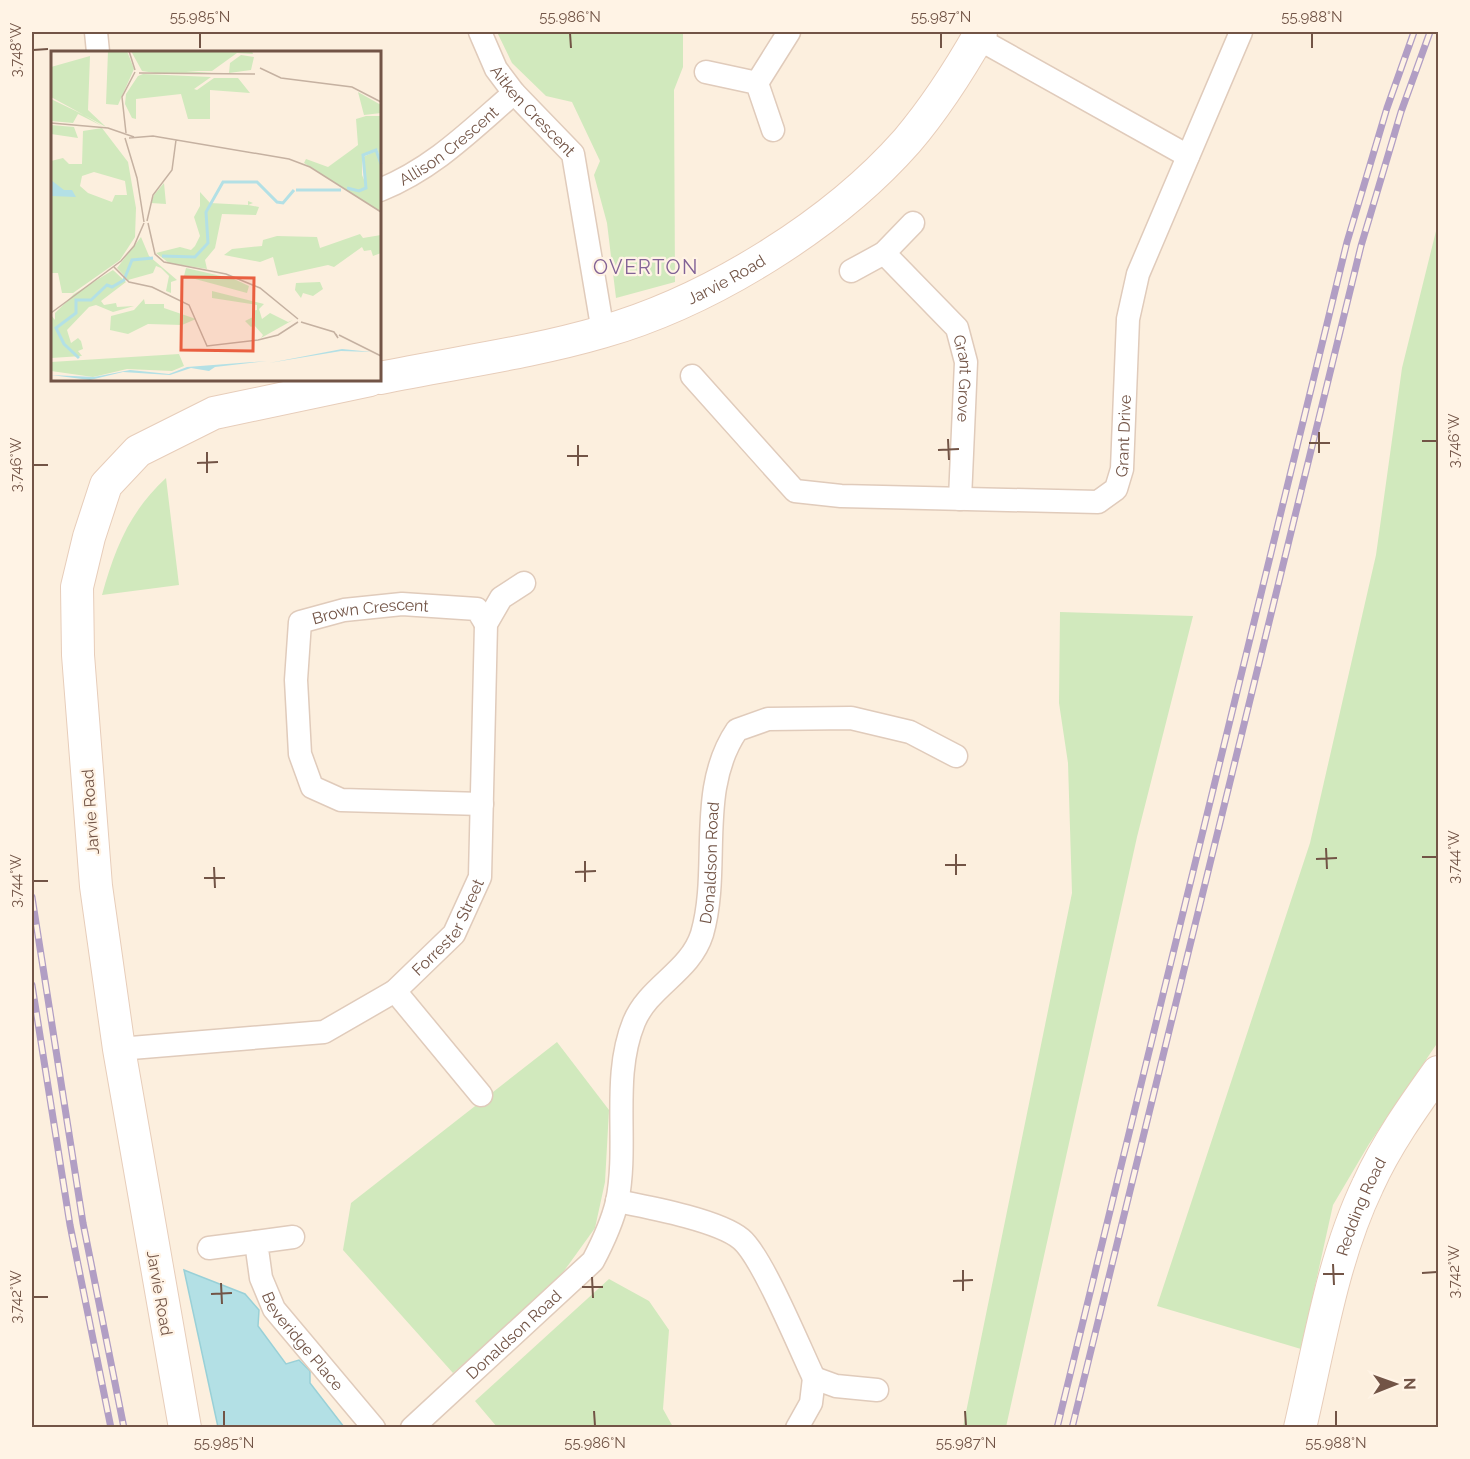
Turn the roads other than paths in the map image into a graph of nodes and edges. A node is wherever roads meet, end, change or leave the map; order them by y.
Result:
1 (96, 32) edge
2 (480, 32) edge
3 (789, 32) edge
4 (1241, 32) edge
5 (979, 35) edge
6 (98, 51) edge
7 (706, 72) dead end
8 (757, 83) junction
9 (514, 93) junction
10 (773, 130) dead end
11 (1188, 156) junction
12 (381, 190) edge
13 (913, 223) dead end
14 (884, 253) junction
15 (851, 271) dead end
16 (603, 332) junction
17 (692, 376) dead end
18 (381, 378) edge
19 (365, 381) edge
20 (960, 499) junction
21 (524, 583) dead end
22 (486, 624) junction
23 (956, 756) dead end
24 (482, 804) junction
25 (395, 991) junction
26 (119, 1049) junction
27 (1438, 1072) edge
28 (481, 1095) dead end
29 (617, 1201) junction
30 (293, 1237) dead end
31 (256, 1242) junction
32 (209, 1248) dead end
33 (814, 1377) junction
34 (877, 1390) dead end
35 (185, 1428) edge
36 (374, 1428) edge
37 (412, 1428) edge
38 (797, 1428) edge
39 (1300, 1428) edge

1 - 6 street
2 - 9 street, Aitken Crescent
3 - 8 street
4 - 11 street, Grant Drive
5 - 11 street
5 - 16 street, Jarvie Road
7 - 8 street
8 - 10 street
9 - 12 street, Allison Crescent
9 - 16 street, Aitken Crescent
11 - 20 street, Grant Drive
13 - 14 street
14 - 15 street
14 - 20 street, Grant Grove
16 - 18 street, Jarvie Road
17 - 20 street, Grant Drive
19 - 26 street, Jarvie Road
21 - 22 street, Forrester Street
22 - 24 street, Forrester Street
22 - 24 street, Brown Crescent
23 - 29 street, Donaldson Road
24 - 25 street, Forrester Street
25 - 26 street, Forrester Street
25 - 28 street
26 - 35 street, Jarvie Road
27 - 39 street, Redding Road
29 - 33 street
29 - 37 street, Donaldson Road
30 - 31 street
31 - 32 street
31 - 36 street, Beveridge Place
33 - 34 street
33 - 38 street

